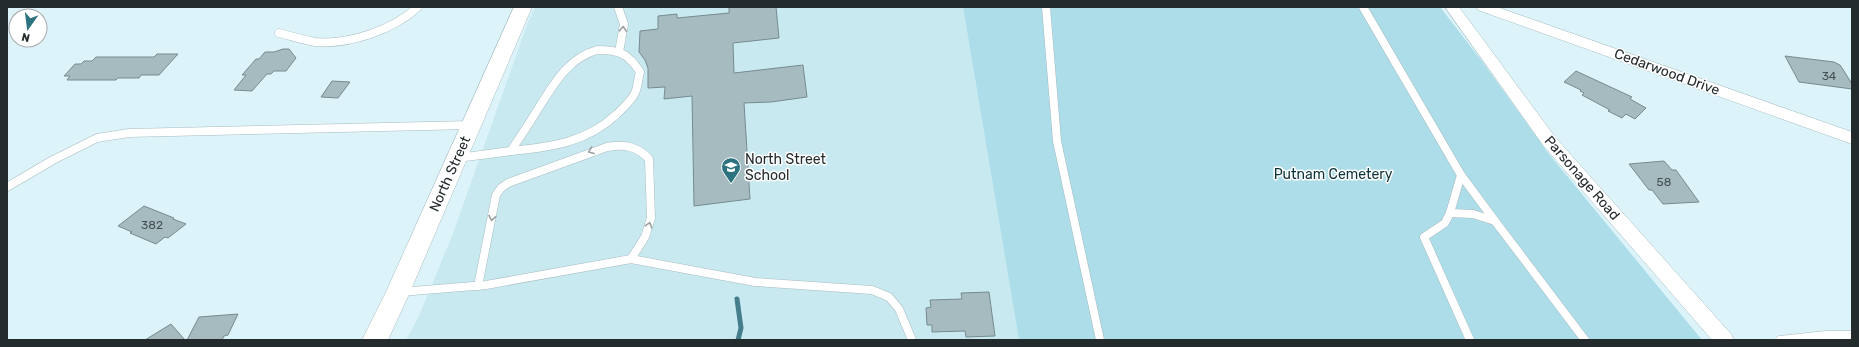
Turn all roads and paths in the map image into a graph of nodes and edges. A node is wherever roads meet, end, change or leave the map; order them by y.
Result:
1 (418, 7) edge
2 (523, 7) edge
3 (618, 7) edge
4 (1046, 7) edge
5 (1363, 7) edge
6 (1452, 7) edge
7 (1483, 7) edge
8 (278, 34) dead end
9 (619, 52) junction
10 (471, 125) junction
11 (1852, 138) edge
12 (511, 152) junction
13 (457, 158) junction
14 (1461, 176) junction
15 (7, 187) edge
16 (1450, 213) junction
17 (1495, 221) junction
18 (631, 259) junction
19 (478, 286) junction
20 (398, 292) junction
21 (1852, 335) edge
22 (375, 340) edge
23 (912, 340) edge
24 (1100, 340) edge
25 (1470, 340) edge
26 (1585, 340) edge
27 (1724, 340) edge
28 (1780, 340) edge

1 - 8 lane
2 - 10 main road, North Street
9 -> 3 lane
4 - 24 lane
5 - 14 lane
6 - 27 street, Parsonage Road
7 - 11 street, Cedarwood Drive
9 - 12 lane
9 - 12 lane
10 - 13 main road, North Street
10 - 15 lane
12 - 13 lane
13 - 20 main road, North Street
14 - 16 lane
14 - 17 lane
16 - 17 lane
16 - 25 lane
17 - 26 lane
18 - 19 lane
18 -> 19 lane
18 - 23 lane
19 - 20 lane
20 - 22 main road, North Street
21 - 28 lane

